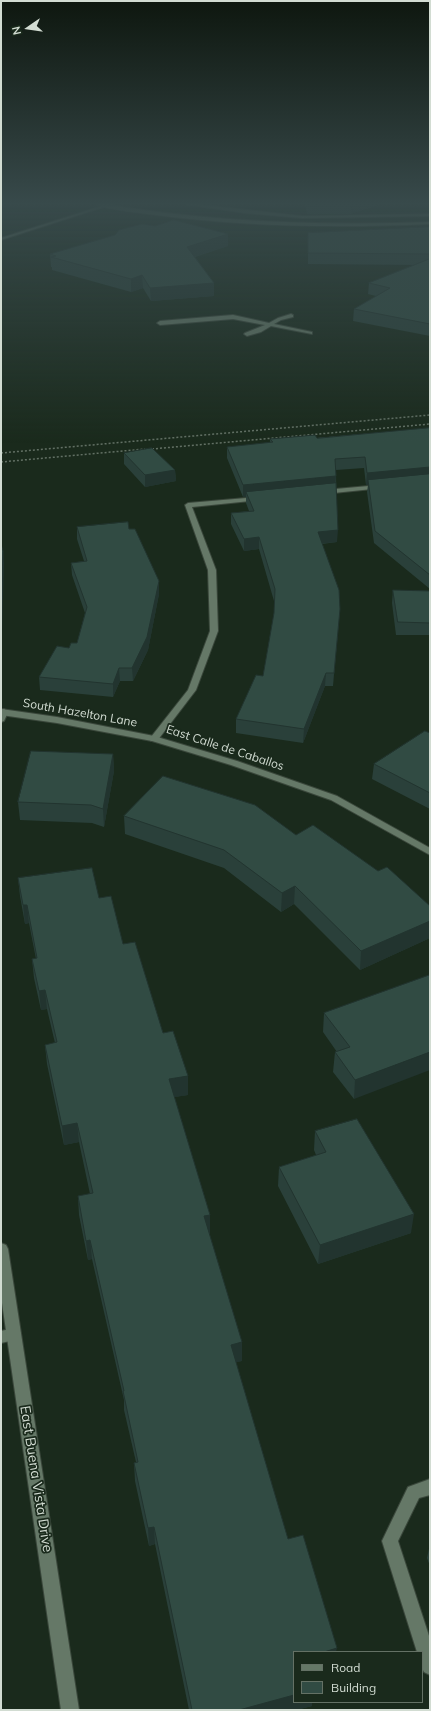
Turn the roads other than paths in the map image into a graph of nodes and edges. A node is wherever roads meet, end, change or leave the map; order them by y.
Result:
1 (291, 316) dead end
2 (160, 323) dead end
3 (271, 325) junction
4 (310, 333) dead end
5 (247, 334) dead end
6 (391, 486) edge
7 (313, 493) edge
8 (266, 498) edge
9 (2, 714) edge
10 (154, 739) junction
11 (430, 852) edge
12 (1, 1249) edge
13 (7, 1335) edge
14 (430, 1488) edge
15 (430, 1666) edge
16 (70, 1710) edge

1 - 3 street
2 - 3 street
3 - 4 street
3 - 5 street
6 - 7 street
8 - 10 street, East Calle de Caballos
9 - 10 street, South Hazelton Lane
10 - 11 street, East Calle de Caballos
12 - 13 street, East Buena Vista Drive
13 - 16 street, East Buena Vista Drive
14 - 15 street

